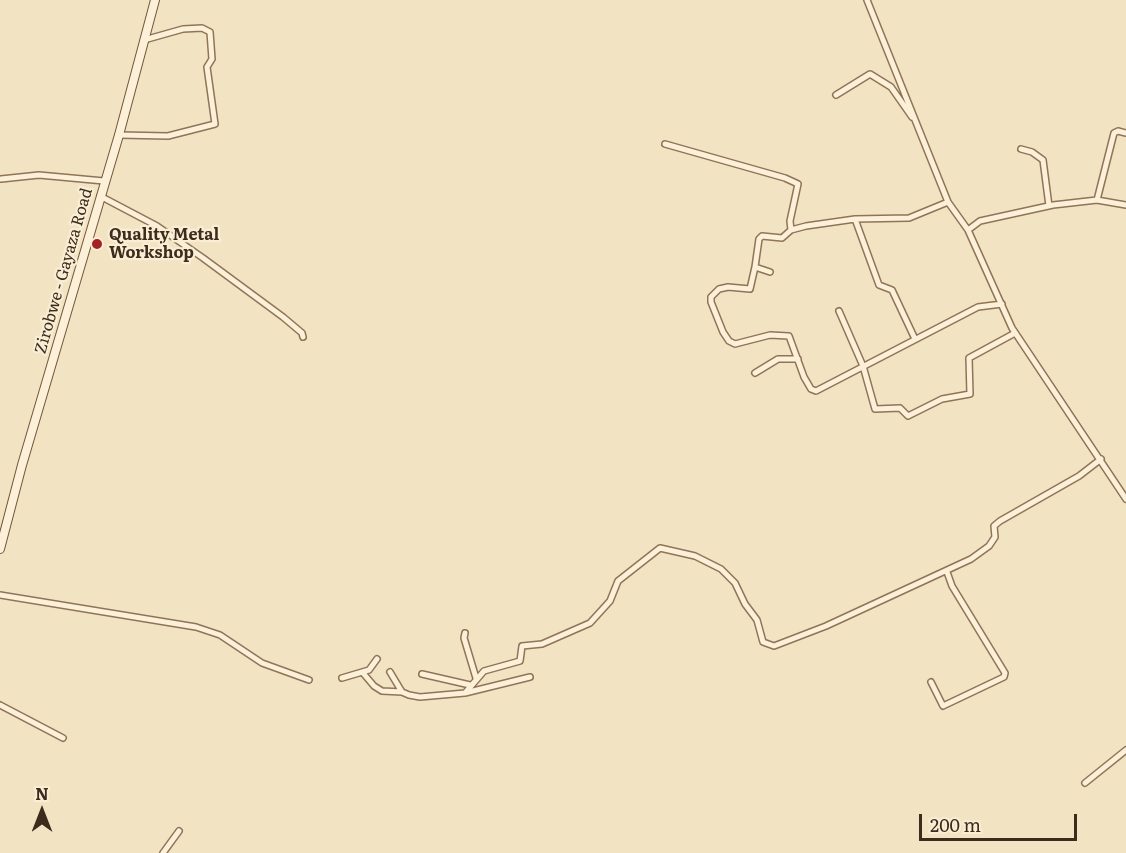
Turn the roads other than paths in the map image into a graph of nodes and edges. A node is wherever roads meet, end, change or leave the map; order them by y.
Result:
1 (155, 0) edge
2 (867, 0) edge
3 (144, 40) junction
4 (836, 95) dead end
5 (913, 118) junction
6 (1126, 133) edge
7 (119, 135) junction
8 (665, 144) dead end
9 (1020, 149) dead end
10 (1, 179) edge
11 (105, 181) junction
12 (100, 195) junction
13 (1097, 200) junction
14 (948, 202) junction
15 (1126, 205) edge
16 (1048, 206) junction
17 (855, 219) junction
18 (791, 230) junction
19 (968, 231) junction
20 (755, 267) junction
21 (770, 272) dead end
22 (1002, 304) junction
23 (839, 311) dead end
24 (1015, 333) junction
25 (303, 337) dead end
26 (915, 339) junction
27 (798, 359) junction
28 (863, 366) junction
29 (755, 373) dead end
30 (1101, 459) junction
31 (1126, 499) edge
32 (0, 549) edge
33 (947, 572) junction
34 (0, 595) edge
35 (465, 633) dead end
36 (377, 659) dead end
37 (390, 672) dead end
38 (363, 673) junction
39 (422, 674) dead end
40 (530, 677) dead end
41 (342, 678) dead end
42 (476, 678) junction
43 (309, 680) dead end
44 (931, 682) dead end
45 (470, 685) junction
46 (402, 692) junction
47 (465, 693) junction
48 (0, 705) edge
49 (63, 738) dead end
50 (1126, 750) edge
51 (1085, 783) dead end
52 (179, 831) dead end
53 (163, 853) edge

1 - 3 street, Zirobwe - Gayaza Road
2 - 5 street
3 - 7 street, Zirobwe - Gayaza Road
3 - 7 street
4 - 5 street
5 - 14 street
6 - 13 street
7 - 11 street, Zirobwe - Gayaza Road
8 - 18 street
9 - 16 street
10 - 11 street
11 - 12 street, Zirobwe - Gayaza Road
12 - 25 street
12 - 32 street, Zirobwe - Gayaza Road
13 - 15 street
13 - 16 street
14 - 17 street
14 - 19 street
16 - 19 street
17 - 18 street
17 - 26 street
18 - 20 street
19 - 22 street
20 - 21 street
20 - 27 street
22 - 24 street
22 - 26 street
23 - 28 street
24 - 28 street
24 - 30 street
26 - 28 street
27 - 28 street
27 - 29 street
30 - 31 street
30 - 33 street
33 - 42 street
33 - 44 street
34 - 43 street
35 - 42 street
36 - 38 street
37 - 46 street
38 - 41 street
38 - 46 street
39 - 45 street
40 - 47 street
42 - 45 street
45 - 47 street
46 - 47 street
48 - 49 street
50 - 51 street
52 - 53 street

